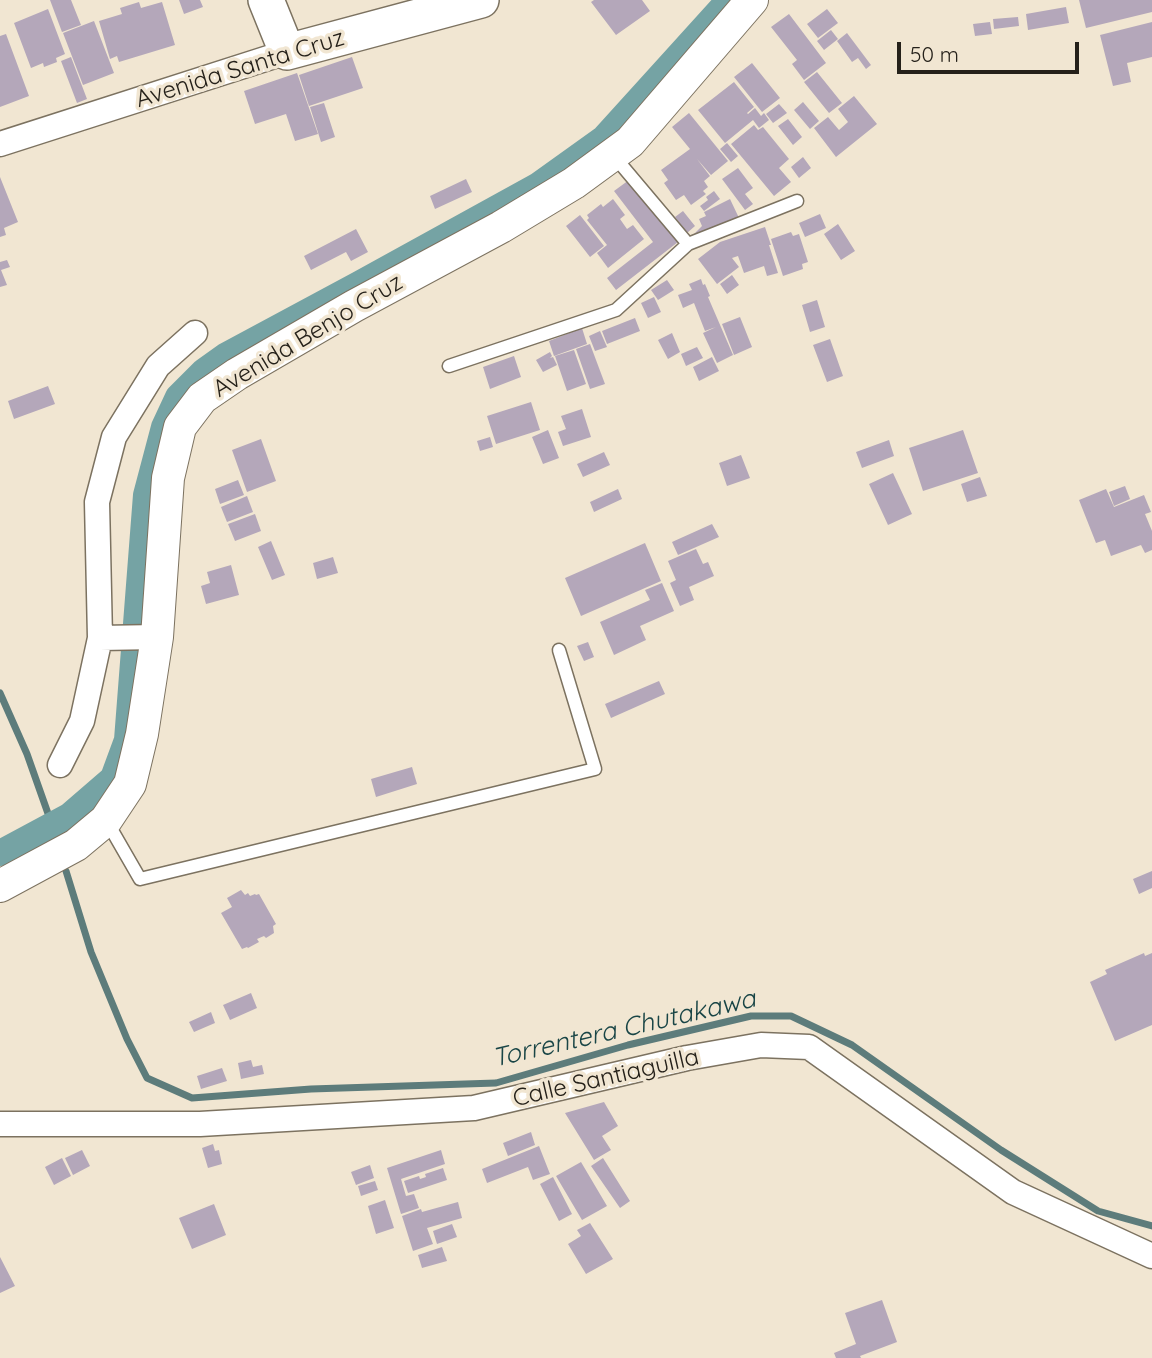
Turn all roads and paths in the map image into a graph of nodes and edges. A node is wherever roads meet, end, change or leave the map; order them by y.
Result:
1 (266, 0) edge
2 (481, 0) edge
3 (752, 0) edge
4 (287, 52) junction
5 (0, 144) edge
6 (612, 155) junction
7 (797, 201) dead end
8 (688, 244) junction
9 (195, 332) dead end
10 (449, 366) dead end
11 (105, 637) junction
12 (152, 637) junction
13 (559, 650) dead end
14 (60, 765) dead end
15 (106, 820) junction
16 (0, 886) edge
17 (0, 1124) edge
18 (1152, 1256) edge

1 - 4 main road
2 - 4 main road, Avenida Santa Cruz
3 - 6 street, Avenida Benjo Cruz
4 - 5 street, Avenida Santa Cruz
6 - 8 lane
6 - 12 street, Avenida Benjo Cruz
7 - 8 lane
8 - 10 lane
9 - 11 street
11 - 12 street
11 - 14 street
12 - 15 street, Avenida Benjo Cruz
13 - 15 lane
15 - 16 street, Avenida Benjo Cruz
17 - 18 street, Calle Santiaguilla

